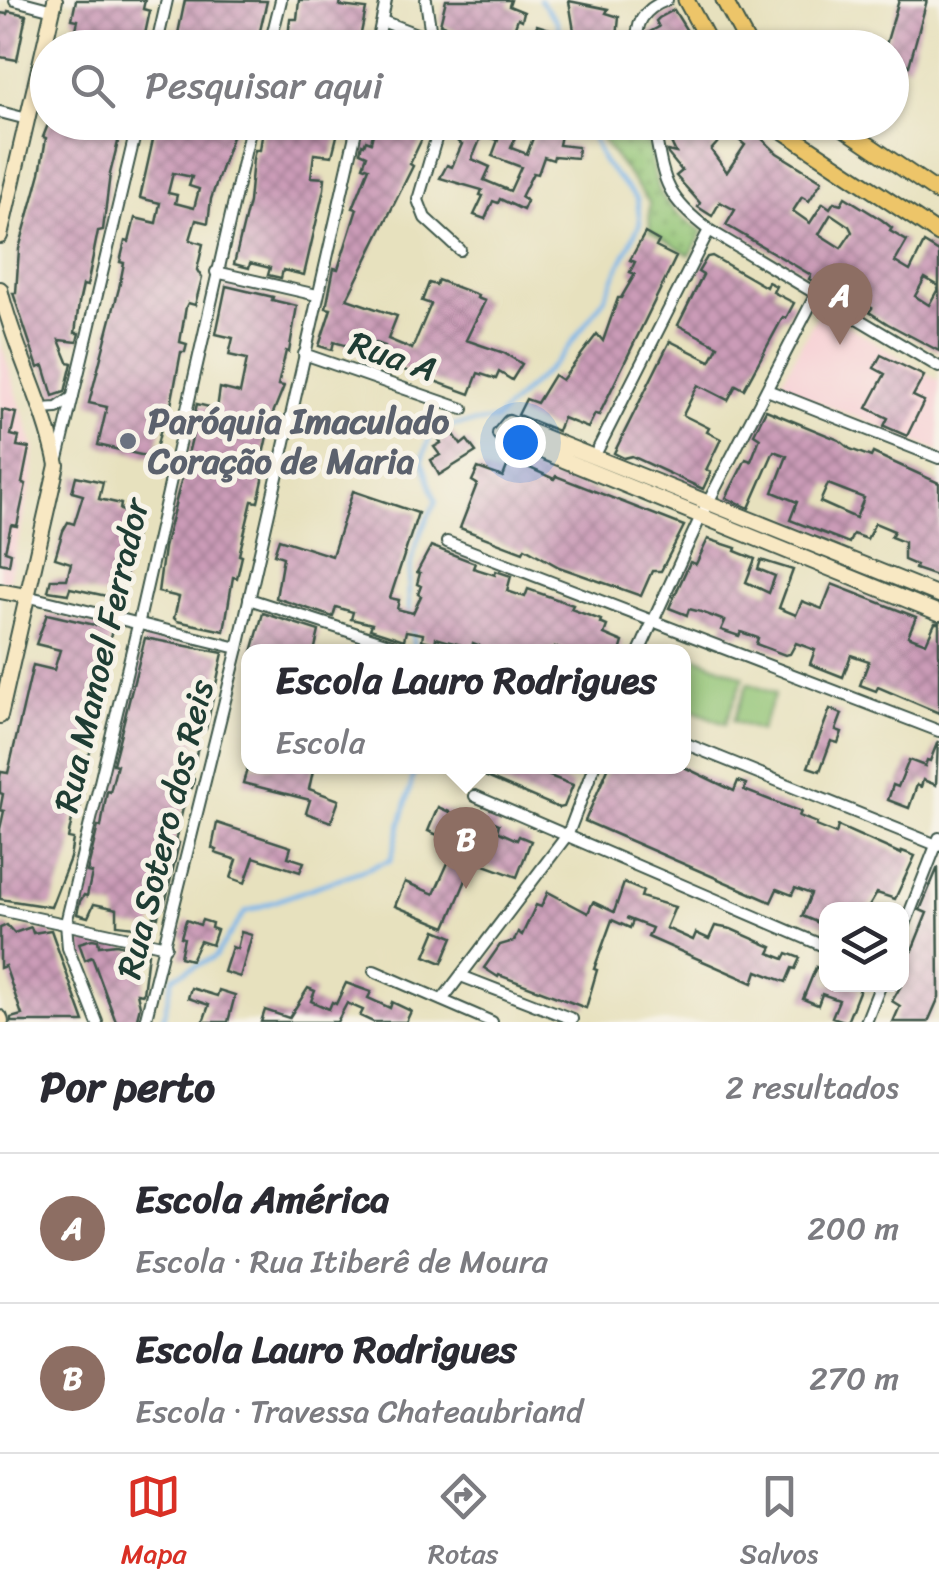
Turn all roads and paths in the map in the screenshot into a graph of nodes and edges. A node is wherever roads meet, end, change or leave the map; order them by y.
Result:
1 (15, 0) edge
2 (167, 0) edge
3 (281, 0) edge
4 (386, 0) edge
5 (426, 0) edge
6 (643, 0) edge
7 (686, 0) edge
8 (724, 0) edge
9 (662, 2) edge
10 (54, 5) edge
11 (382, 22) junction
12 (48, 30) edge
13 (160, 30) edge
14 (274, 30) edge
15 (380, 30) edge
16 (400, 30) edge
17 (430, 30) edge
18 (636, 30) edge
19 (702, 30) edge
20 (740, 30) edge
21 (30, 106) edge
22 (0, 112) edge
23 (27, 119) junction
24 (134, 140) edge
25 (248, 140) edge
26 (354, 140) edge
27 (435, 140) edge
28 (656, 140) edge
29 (797, 140) edge
30 (861, 140) edge
31 (939, 193) edge
32 (1, 227) edge
33 (709, 230) junction
34 (939, 234) edge
35 (460, 250) dead end
36 (216, 272) junction
37 (0, 288) edge
38 (816, 294) junction
39 (317, 295) junction
40 (304, 354) junction
41 (939, 366) edge
42 (767, 390) junction
43 (74, 396) junction
44 (41, 409) junction
45 (463, 409) dead end
46 (594, 457) junction
47 (939, 458) edge
48 (57, 465) junction
49 (704, 510) junction
50 (447, 542) dead end
51 (0, 590) edge
52 (939, 595) edge
53 (26, 596) junction
54 (249, 600) junction
55 (939, 612) edge
56 (651, 621) junction
57 (138, 625) junction
58 (388, 644) edge
59 (642, 644) edge
60 (238, 648) junction
61 (0, 716) edge
62 (939, 731) edge
63 (691, 746) edge
64 (591, 774) edge
65 (475, 796) dead end
66 (568, 834) junction
67 (938, 843) edge
68 (0, 910) edge
69 (909, 915) edge
70 (66, 923) junction
71 (819, 944) edge
72 (166, 946) junction
73 (374, 972) dead end
74 (461, 976) junction
75 (878, 992) edge
76 (442, 1000) junction
77 (572, 1019) dead end
78 (97, 1022) edge
79 (146, 1022) edge
80 (492, 1022) edge
81 (866, 1022) edge

1 - 10 street
2 - 13 street
3 - 14 street
4 - 11 street
5 - 17 street
6 - 9 street
7 - 19 main road
8 - 20 main road
9 - 18 street
10 - 12 street
11 - 15 street
11 - 16 street
21 - 23 street
22 - 23 street
23 - 32 street
24 - 43 street
25 - 36 street, Rua Manoel Ferrador
26 - 39 street, Rua Sotero dos Reis
27 - 35 street
28 - 33 street
29 - 34 main road
30 - 31 main road
33 - 38 street
33 - 46 street
36 - 39 street
36 - 57 street, Rua Manoel Ferrador
37 - 44 street
38 - 41 street
38 - 42 street
39 - 40 street, Rua Sotero dos Reis
40 - 45 street, Rua A
40 - 54 street, Rua Sotero dos Reis
42 - 47 street
42 - 49 street
43 - 44 street
43 - 48 street
44 - 48 street
46 - 49 street
46 - 49 street
48 - 53 street
49 - 52 street
49 - 55 street
49 - 56 street
50 - 56 street
51 - 53 street
53 - 57 street
53 - 61 street
54 - 58 street
54 - 60 street, Rua Sotero dos Reis
56 - 59 street
56 - 62 street
57 - 60 street
57 - 70 street, Rua Manoel Ferrador
60 - 72 street, Rua Sotero dos Reis
63 - 67 street
64 - 66 street
65 - 66 street
66 - 71 street
66 - 74 street
67 - 69 street
68 - 70 street
70 - 72 street
70 - 78 street, Rua Manoel Ferrador
72 - 79 street, Rua Sotero dos Reis
73 - 76 street
74 - 76 street
74 - 77 street
75 - 81 street
76 - 80 street

